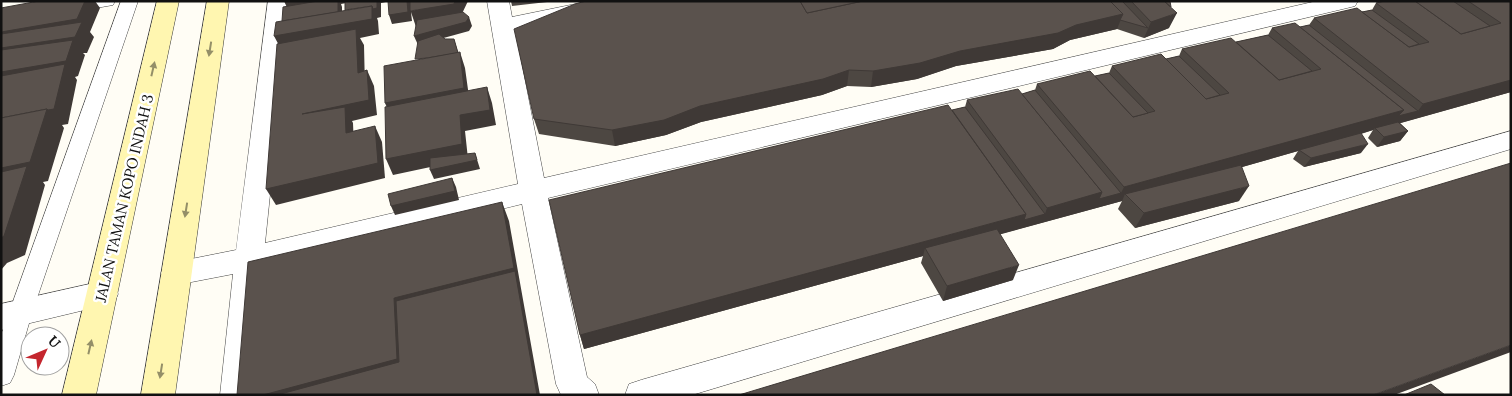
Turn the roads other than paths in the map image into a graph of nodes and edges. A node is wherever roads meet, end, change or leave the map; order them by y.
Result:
1 (107, 1) edge
2 (130, 1) edge
3 (168, 1) edge
4 (218, 1) edge
5 (279, 1) edge
6 (623, 1) edge
7 (1346, 1) edge
8 (49, 11) edge
9 (500, 13) edge
10 (1511, 140) edge
11 (533, 191) junction
12 (249, 259) junction
13 (176, 273) junction
14 (103, 294) junction
15 (11, 315) edge
16 (1, 375) edge
17 (79, 395) edge
18 (158, 395) edge
19 (237, 395) edge
20 (583, 395) edge
21 (640, 395) edge

1 - 8 lane
2 - 15 lane
14 -> 3 main road, JALAN TAMAN KOPO INDAH 3
4 -> 13 main road
5 - 12 street
6 - 9 street
7 - 11 street
9 - 11 street
10 - 21 street
11 - 12 street
11 - 20 street
12 - 13 street
12 - 19 street
13 -> 18 main road
14 - 15 street
17 -> 14 main road, JALAN TAMAN KOPO INDAH 3
15 - 16 lane

